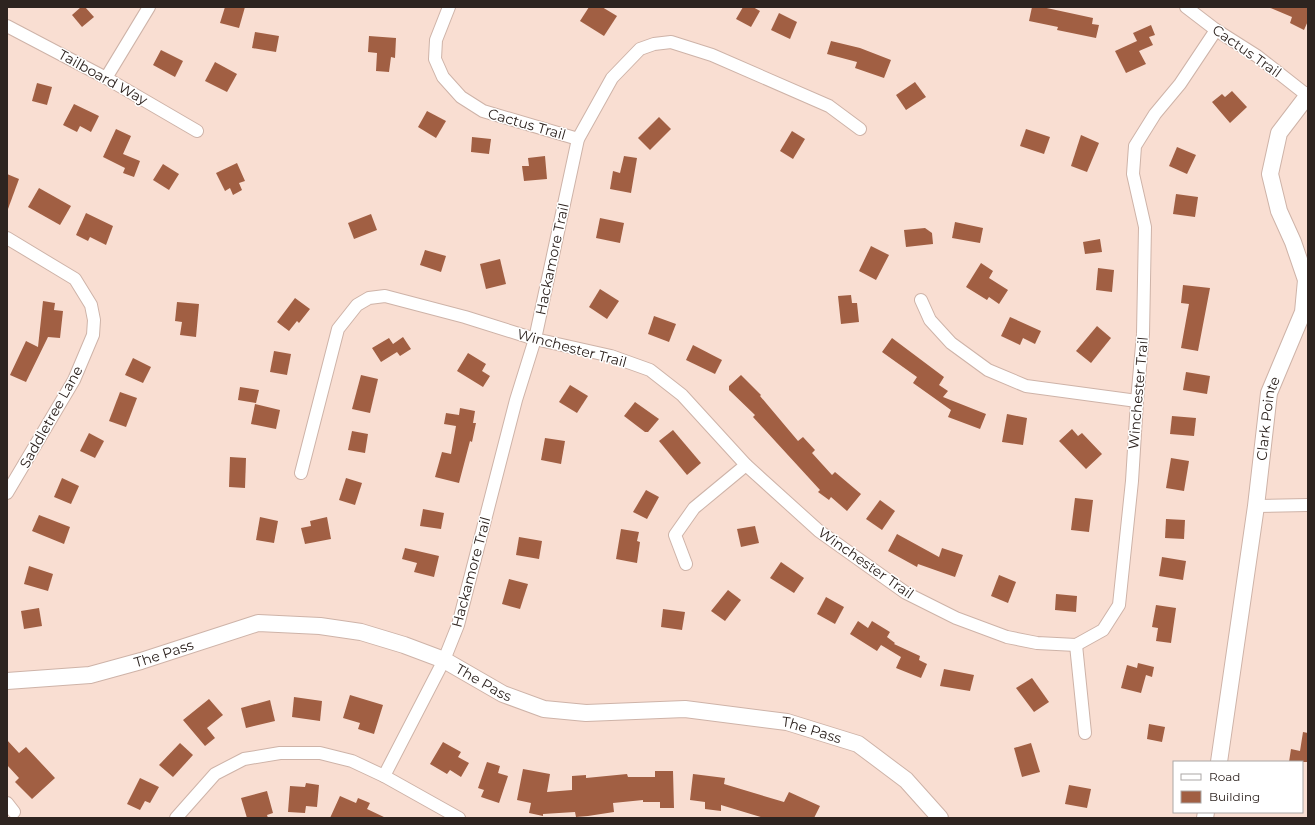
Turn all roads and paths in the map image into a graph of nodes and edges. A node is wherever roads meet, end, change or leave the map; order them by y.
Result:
1 (149, 7) edge
2 (449, 7) edge
3 (1186, 7) edge
4 (7, 26) edge
5 (1216, 30) junction
6 (106, 78) junction
7 (1308, 96) edge
8 (860, 129) dead end
9 (197, 131) dead end
10 (578, 139) junction
11 (7, 238) edge
12 (921, 300) dead end
13 (535, 339) junction
14 (1137, 401) junction
15 (746, 465) junction
16 (301, 472) dead end
17 (7, 493) edge
18 (1308, 505) edge
19 (1256, 506) junction
20 (686, 564) dead end
21 (1076, 645) junction
22 (444, 660) junction
23 (7, 681) edge
24 (1085, 733) dead end
25 (1219, 761) edge
26 (384, 776) junction
27 (176, 818) edge
28 (459, 818) edge
29 (940, 818) edge

1 - 6 street
2 - 10 street, Cactus Trail
3 - 5 street, Cactus Trail
4 - 6 street, Tailboard Way
5 - 7 street, Cactus Trail
5 - 14 street, Winchester Trail
6 - 9 street, Tailboard Way
7 - 19 street, Clark Pointe
8 - 10 street, Hackamore Trail
10 - 13 street, Hackamore Trail
11 - 17 street, Saddletree Lane
12 - 14 street
13 - 15 street, Winchester Trail
13 - 16 street, Winchester Trail
13 - 22 street, Hackamore Trail
14 - 21 street, Winchester Trail
15 - 20 street
15 - 21 street, Winchester Trail
18 - 19 street
19 - 25 street, Clark Pointe
21 - 24 street
22 - 23 street, The Pass
22 - 26 street, Hackamore Trail
22 - 29 street, The Pass
26 - 27 street
26 - 28 street

